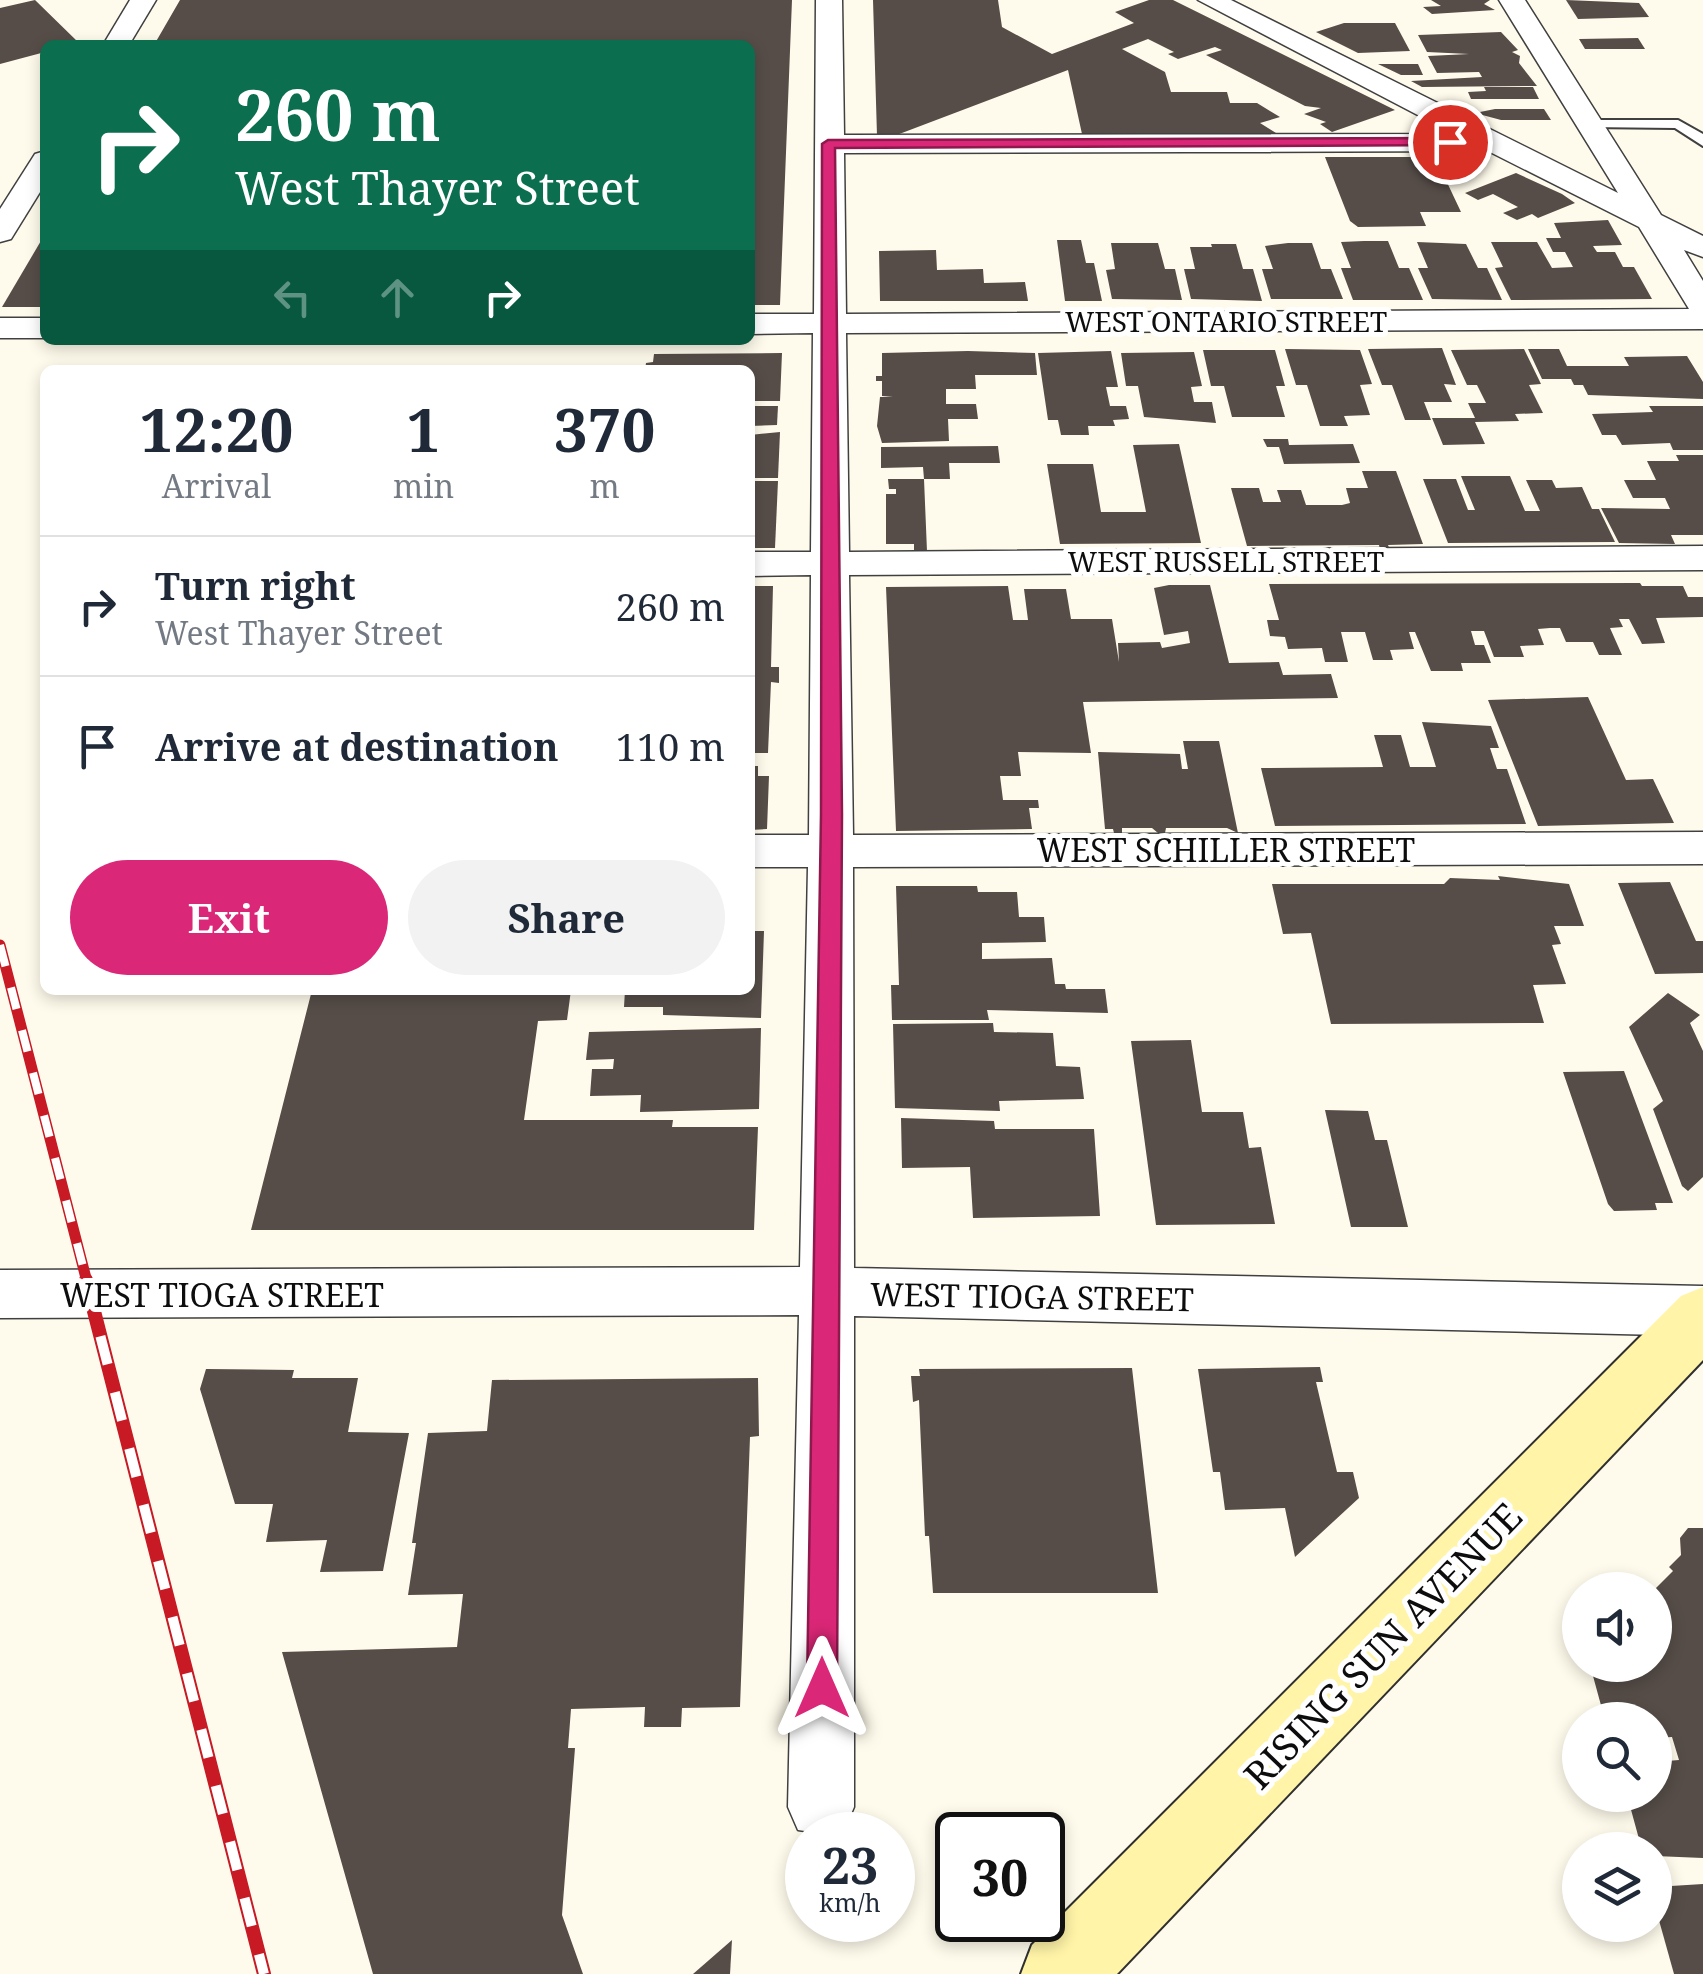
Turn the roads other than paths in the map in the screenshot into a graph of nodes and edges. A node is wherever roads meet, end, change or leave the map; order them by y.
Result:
1 (143, 0) edge
2 (829, 0) edge
3 (1211, 0) edge
4 (1512, 0) edge
5 (119, 40) edge
6 (1592, 124) junction
7 (1703, 141) edge
8 (1488, 142) junction
9 (828, 144) junction
10 (40, 168) edge
11 (1653, 222) junction
12 (0, 233) edge
13 (1703, 248) edge
14 (1703, 306) edge
15 (1703, 319) edge
16 (829, 323) junction
17 (755, 324) edge
18 (0, 328) edge
19 (40, 328) edge
20 (1703, 558) edge
21 (832, 563) junction
22 (755, 564) edge
23 (1703, 848) edge
24 (831, 850) junction
25 (755, 851) edge
26 (824, 1291) junction
27 (0, 1294) edge
28 (1703, 1313) edge
29 (821, 1807) dead end
30 (1061, 1974) edge

1 - 5 street
2 - 9 street
3 - 8 street
4 - 6 street
6 - 7 lane
6 - 11 street
8 - 9 street
8 - 11 street
9 - 16 street
10 - 12 street
11 - 13 street
11 - 14 street
15 - 16 street, WEST ONTARIO STREET
16 - 17 street, WEST ONTARIO STREET
16 - 21 street
18 - 19 street
20 - 21 street, WEST RUSSELL STREET
21 - 22 street, WEST RUSSELL STREET
21 - 24 street
23 - 24 street, WEST SCHILLER STREET
24 - 25 street, WEST SCHILLER STREET
24 - 26 street
26 - 27 street, WEST TIOGA STREET
26 - 28 street, WEST TIOGA STREET
26 - 29 street
28 - 30 street, RISING SUN AVENUE

